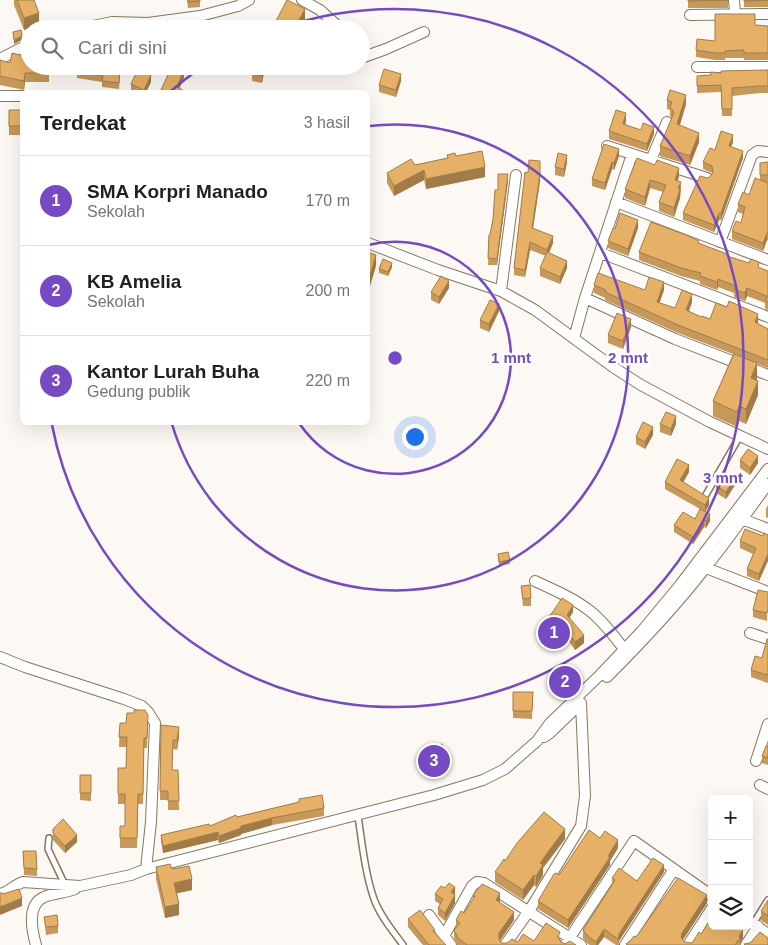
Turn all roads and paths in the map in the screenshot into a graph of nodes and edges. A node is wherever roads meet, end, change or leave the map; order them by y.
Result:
1 (250, 0) edge
2 (302, 0) edge
3 (734, 0) edge
4 (237, 3) edge
5 (734, 13) junction
6 (768, 14) edge
7 (690, 15) dead end
8 (178, 20) edge
9 (331, 20) edge
10 (424, 32) dead end
11 (20, 49) edge
12 (370, 55) edge
13 (0, 59) edge
14 (697, 67) dead end
15 (768, 67) edge
16 (0, 96) edge
17 (20, 96) edge
18 (667, 122) dead end
19 (606, 145) edge
20 (768, 152) edge
21 (632, 154) junction
22 (651, 160) junction
23 (516, 175) dead end
24 (707, 178) edge
25 (616, 202) junction
26 (720, 242) junction
27 (370, 244) edge
28 (601, 253) junction
29 (768, 260) edge
30 (501, 290) junction
31 (585, 298) junction
32 (768, 317) edge
33 (574, 338) junction
34 (768, 375) edge
35 (740, 436) junction
36 (768, 449) edge
37 (768, 469) edge
38 (768, 484) edge
39 (704, 498) edge
40 (742, 519) junction
41 (768, 529) edge
42 (706, 568) junction
43 (535, 581) dead end
44 (768, 592) edge
45 (750, 633) dead end
46 (768, 639) edge
47 (624, 649) junction
48 (0, 657) edge
49 (581, 703) junction
50 (768, 724) edge
51 (537, 741) junction
52 (765, 742) edge
53 (756, 761) dead end
54 (358, 816) junction
55 (49, 838) dead end
56 (146, 869) junction
57 (674, 869) junction
58 (65, 886) junction
59 (80, 886) junction
60 (708, 893) edge
61 (0, 894) edge
62 (768, 900) edge
63 (530, 911) junction
64 (708, 914) edge
65 (429, 915) dead end
66 (753, 924) edge
67 (751, 930) edge
68 (768, 934) edge
69 (444, 936) junction
70 (567, 942) edge
71 (36, 945) edge
72 (403, 945) edge
73 (451, 945) edge
74 (505, 945) edge
75 (581, 945) edge
76 (625, 945) edge
77 (688, 945) edge
78 (746, 945) edge

1 - 4 street
2 - 9 street
3 - 5 street
4 - 8 street
5 - 6 street
5 - 7 street
10 - 12 street
11 - 13 street
14 - 15 street
16 - 17 street
18 - 22 street
19 - 21 street
20 - 26 street
21 - 22 street
21 - 25 street
22 - 24 street
23 - 30 street
25 - 26 street
25 - 28 street
26 - 29 street
27 - 30 street
28 - 31 street
28 - 32 street
30 - 33 street
31 - 33 street
31 - 34 street
33 - 35 street
35 - 36 street
35 - 39 lane
37 - 47 street
38 - 40 street
40 - 41 street
40 - 42 street
42 - 44 street
42 - 49 street
43 - 47 street
45 - 46 street
47 - 51 street
48 - 56 street
49 - 51 street
49 - 63 street
50 - 52 street
51 - 54 street
52 - 53 street
54 - 56 street
54 - 72 lane
55 - 58 lane
56 - 59 street
57 - 60 street
57 - 70 street
57 - 76 street
58 - 59 street
58 - 61 street
59 - 71 street
62 - 66 lane
63 - 69 street
63 - 70 street
63 - 74 street
64 - 77 street
65 - 69 street
66 - 68 street
67 - 78 street
69 - 73 street
70 - 75 street

